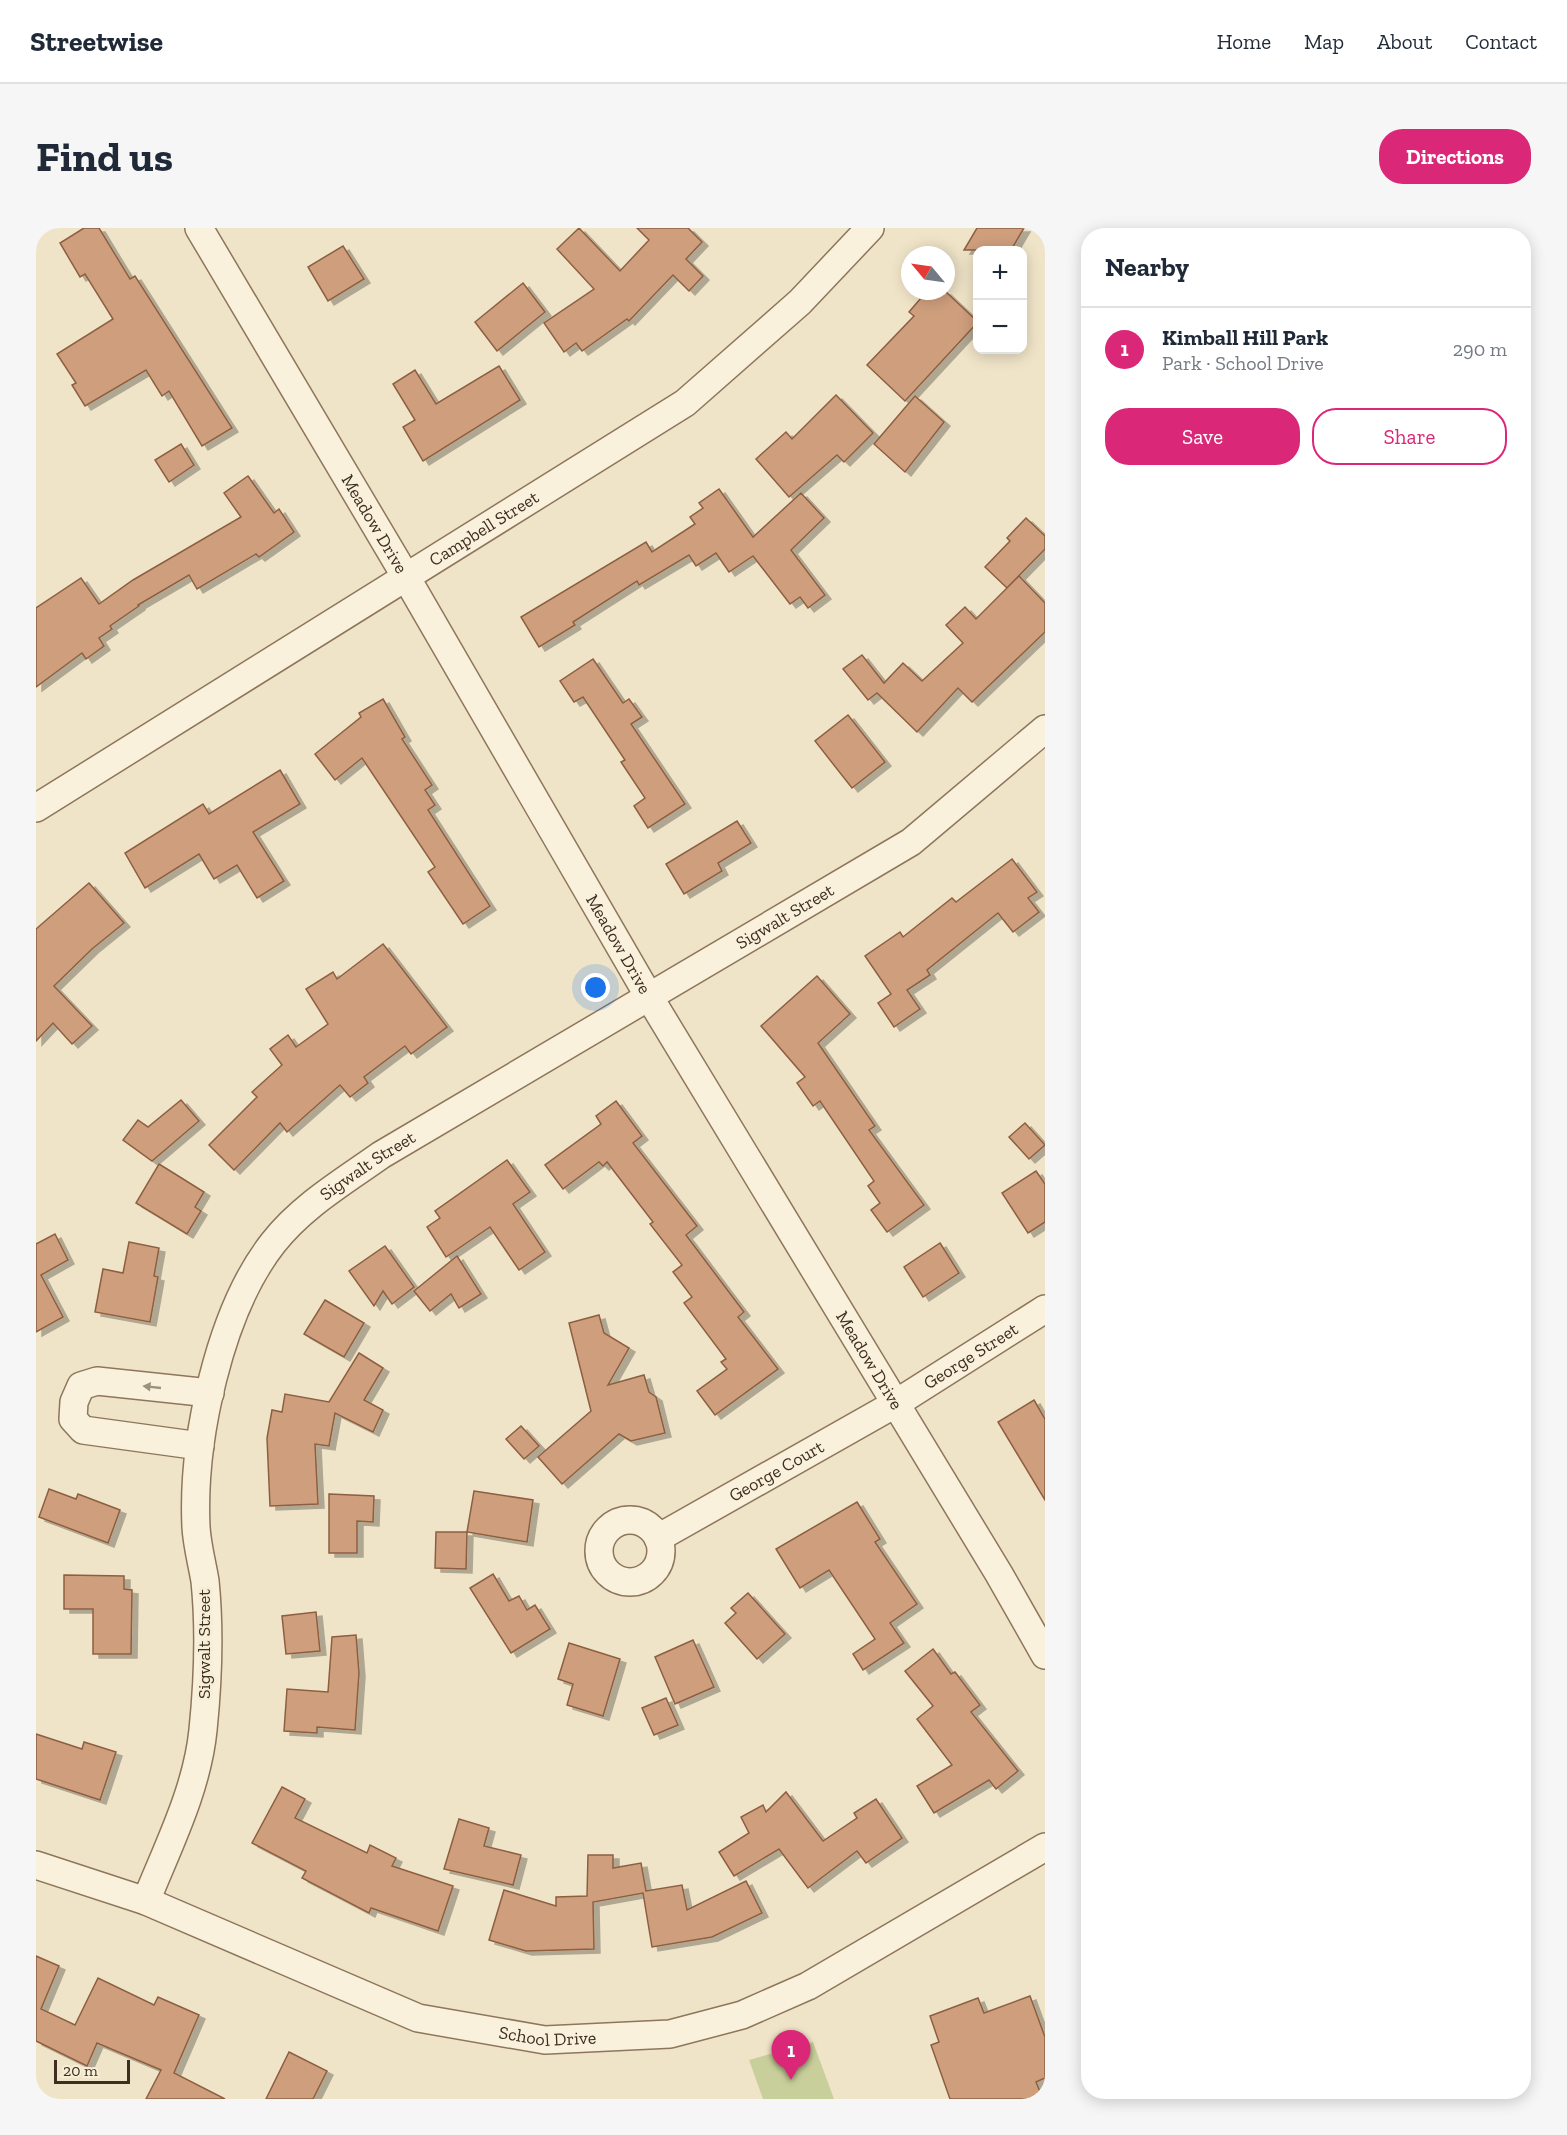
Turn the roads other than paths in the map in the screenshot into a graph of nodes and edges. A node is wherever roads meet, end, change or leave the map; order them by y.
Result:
1 (199, 228) edge
2 (870, 228) edge
3 (406, 577) junction
4 (1045, 729) edge
5 (36, 808) edge
6 (648, 995) junction
7 (1045, 1308) edge
8 (210, 1393) junction
9 (895, 1404) junction
10 (200, 1446) junction
11 (658, 1538) dead end
12 (1045, 1655) edge
13 (1045, 1847) edge
14 (36, 1865) edge
15 (146, 1901) junction

1 - 3 street, Meadow Drive
2 - 3 street, Campbell Street
3 - 5 street, Campbell Street
3 - 6 street, Meadow Drive
4 - 6 street, Sigwalt Street
6 - 8 street, Sigwalt Street
6 - 9 street, Meadow Drive
7 - 9 street, George Street
8 - 10 street, Sigwalt Street
8 -> 10 street
9 - 11 street, George Court
9 - 12 street, Meadow Drive
10 - 15 street, Sigwalt Street
13 - 15 street, School Drive
14 - 15 street, School Drive

